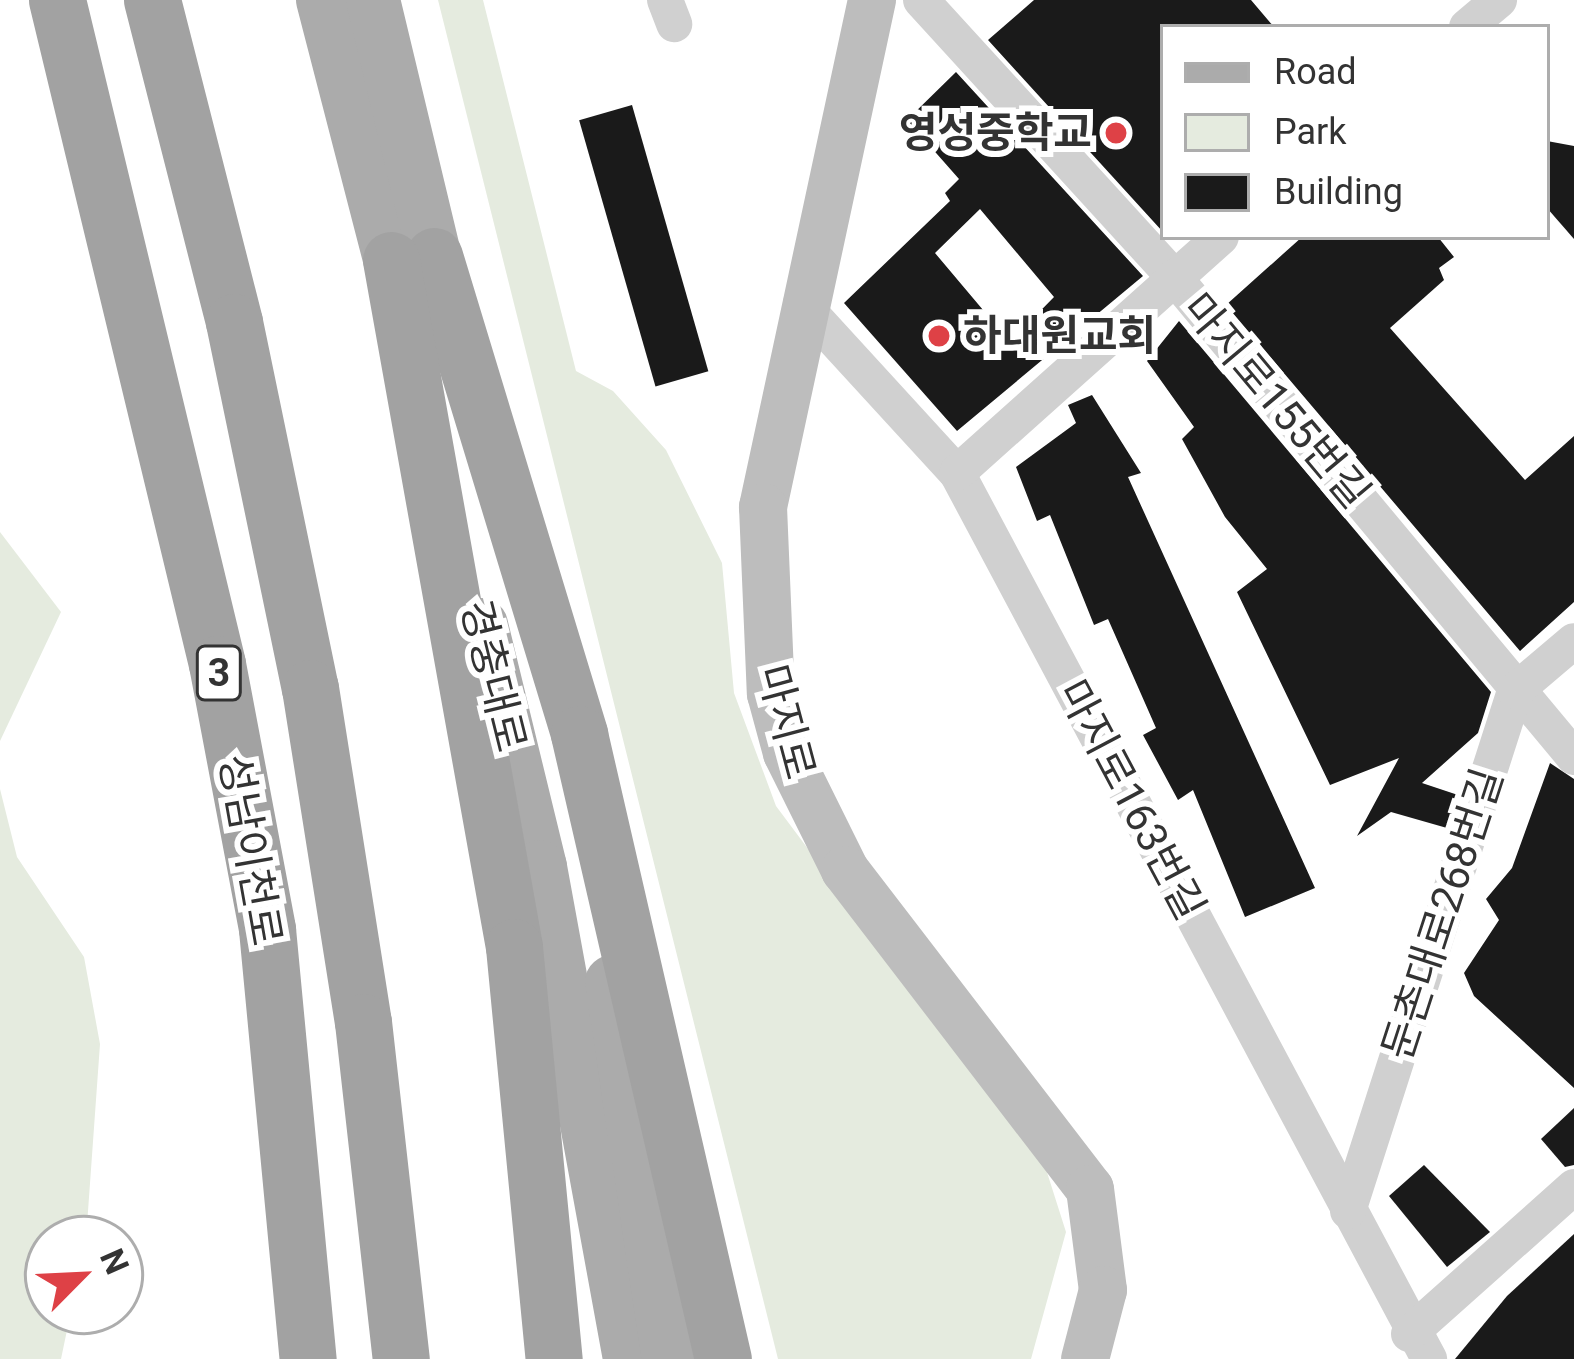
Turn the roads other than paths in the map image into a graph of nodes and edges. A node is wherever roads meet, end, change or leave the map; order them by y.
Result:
1 (57, 0) edge
2 (152, 0) edge
3 (323, 0) edge
4 (374, 0) edge
5 (872, 0) edge
6 (921, 0) edge
7 (1499, 0) edge
8 (1471, 24) edge
9 (1217, 240) edge
10 (412, 258) junction
11 (1174, 277) junction
12 (801, 303) junction
13 (958, 473) junction
14 (1574, 641) edge
15 (1515, 691) junction
16 (1574, 757) edge
17 (1574, 1186) edge
18 (1348, 1210) junction
19 (1419, 1346) edge
20 (308, 1359) edge
21 (401, 1359) edge
22 (554, 1359) edge
23 (630, 1359) edge
24 (669, 1359) edge
25 (723, 1359) edge
26 (1085, 1359) edge

1 - 20 highway, 성남이천로 / 3
2 - 21 highway, 성남이천로 / 3
3 - 10 main road, 경충대로
4 - 10 main road, 경충대로
5 - 12 main road, 마지로
6 - 11 street, 마지로155번길
7 - 8 street
9 - 11 street
10 - 22 highway
10 - 23 main road, 경충대로
10 - 24 main road, 경충대로
10 - 25 highway
11 - 13 street
11 - 15 street, 마지로155번길
12 - 13 street, 마지로163번길
12 - 26 main road, 마지로
13 - 18 street, 마지로163번길
14 - 15 street
15 - 16 street, 마지로155번길
15 - 18 street, 둔촌대로268번길
17 - 19 street, 마지로163번길
18 - 19 street, 마지로163번길

